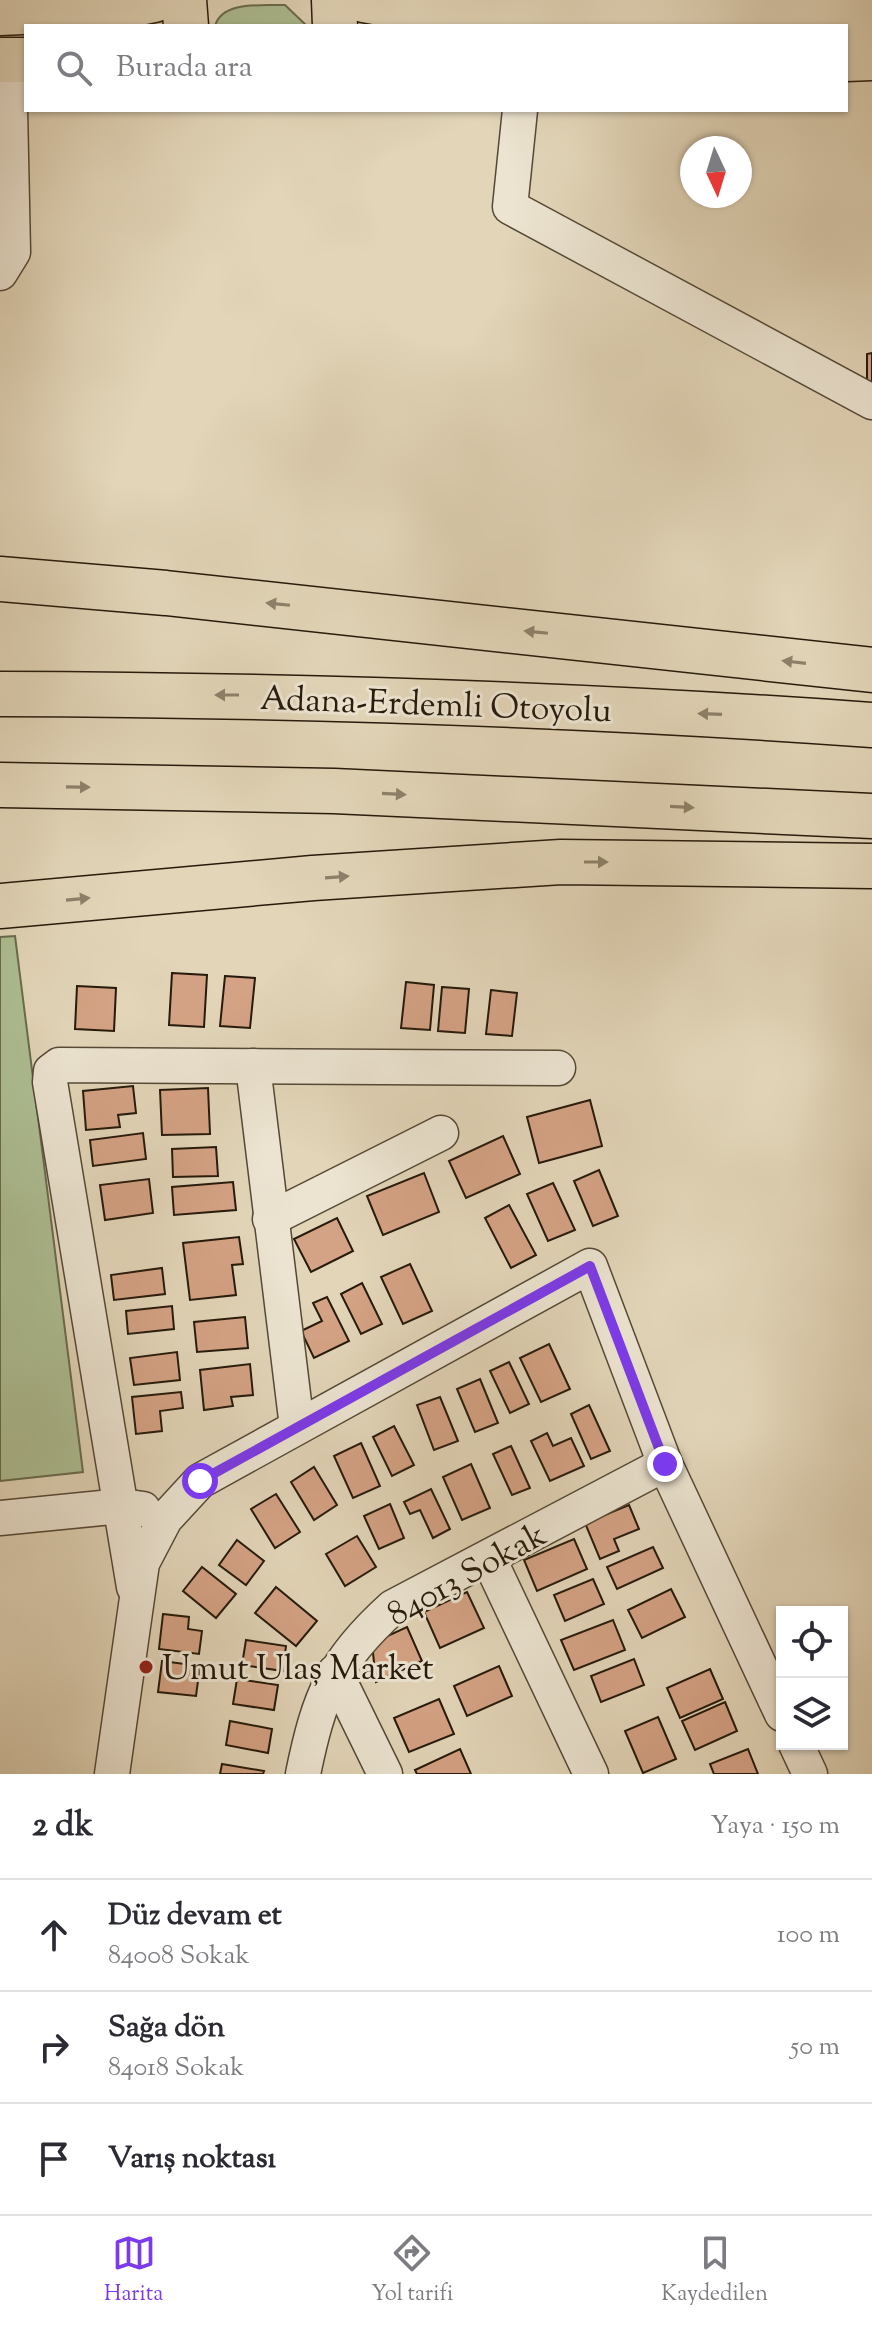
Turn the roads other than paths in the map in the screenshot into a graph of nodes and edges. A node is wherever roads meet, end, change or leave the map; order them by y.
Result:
1 (154, 0) edge
2 (184, 0) edge
3 (334, 0) edge
4 (364, 0) edge
5 (648, 9) edge
6 (0, 13) edge
7 (872, 17) edge
8 (186, 24) edge
9 (335, 24) edge
10 (872, 58) edge
11 (848, 59) edge
12 (12, 60) edge
13 (520, 112) edge
14 (0, 273) edge
15 (872, 402) edge
16 (0, 579) edge
17 (872, 670) edge
18 (0, 694) edge
19 (872, 725) edge
20 (0, 785) edge
21 (872, 816) edge
22 (872, 866) edge
23 (0, 906) edge
24 (253, 1066) junction
25 (558, 1068) dead end
26 (441, 1133) dead end
27 (270, 1219) junction
28 (297, 1427) junction
29 (665, 1464) junction
30 (122, 1506) junction
31 (0, 1518) edge
32 (165, 1519) junction
33 (489, 1559) junction
34 (136, 1603) junction
35 (335, 1672) junction
36 (776, 1701) edge
37 (799, 1750) edge
38 (112, 1774) edge
39 (303, 1774) edge
40 (385, 1774) edge
41 (591, 1774) edge
42 (810, 1774) edge

1 - 6 main road
2 - 8 main road
3 - 9 main road
4 - 5 main road
5 - 7 main road
10 - 11 main road
12 - 14 street
13 - 15 street
17 -> 16 main road
19 -> 18 main road, Adana-Erdemli Otoyolu
20 -> 21 main road
23 -> 22 main road
24 - 25 street
24 - 27 street
24 - 30 street
26 - 27 street
27 - 28 street
28 - 29 street
28 - 32 street
29 - 33 street, 84013 Sokak
29 - 36 street
30 - 31 street
30 - 32 street
30 - 34 street
32 - 34 street
33 - 35 street, 84013 Sokak
33 - 41 street
34 - 38 street
35 - 39 street, 84013 Sokak
35 - 40 street
37 - 42 street

